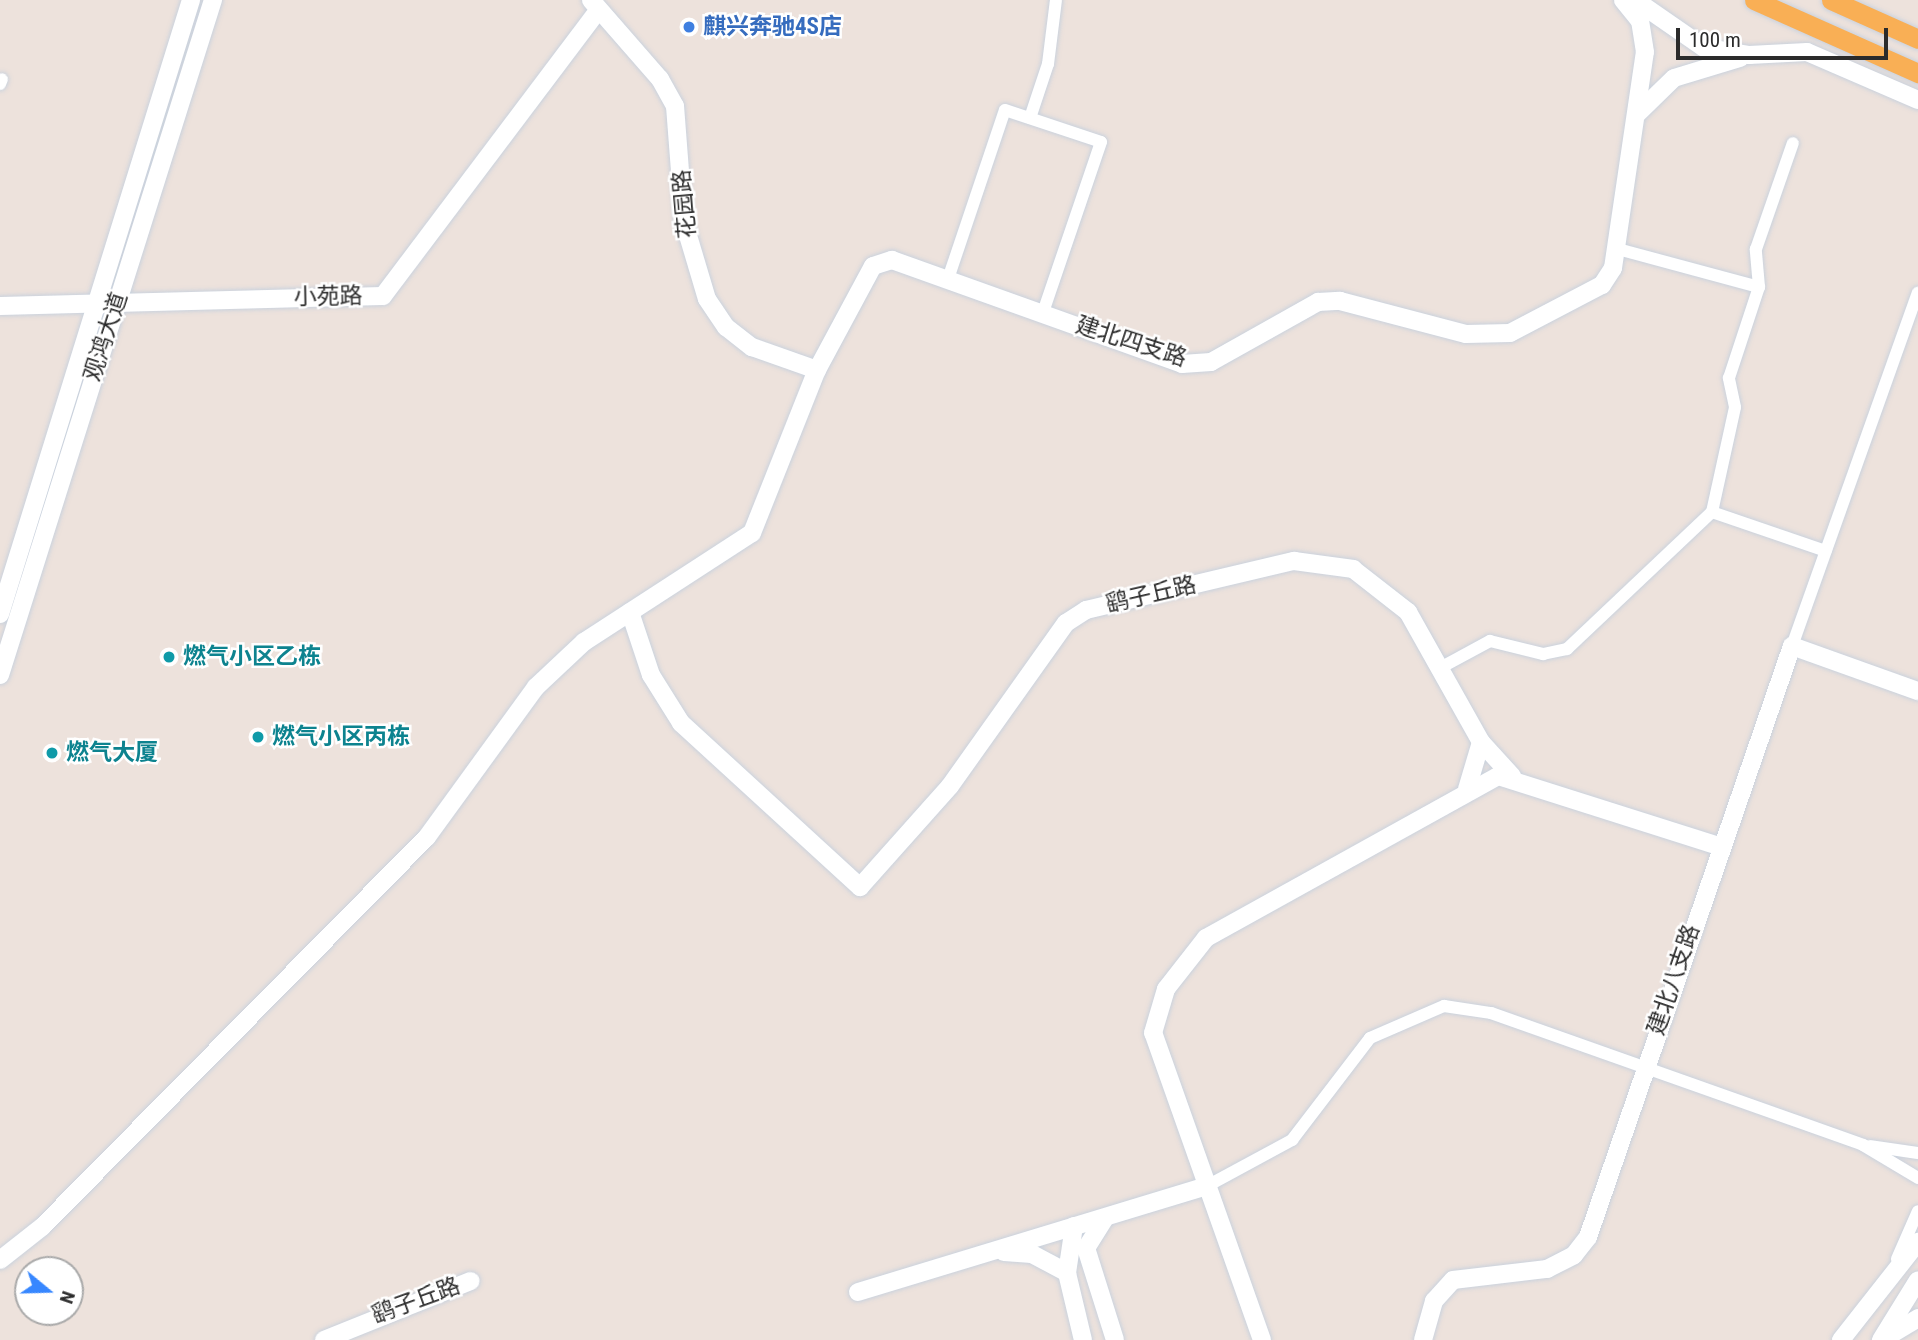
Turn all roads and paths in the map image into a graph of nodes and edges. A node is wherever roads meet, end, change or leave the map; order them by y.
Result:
1 (191, 0) edge
2 (213, 0) edge
3 (1056, 0) edge
4 (1623, 0) edge
5 (1635, 0) edge
6 (1754, 0) edge
7 (1831, 0) edge
8 (594, 5) edge
9 (1918, 39) edge
10 (1749, 55) junction
11 (1918, 73) edge
12 (1918, 100) edge
13 (1638, 113) junction
14 (1030, 118) junction
15 (1793, 144) dead end
16 (1618, 249) junction
17 (947, 279) junction
18 (1759, 287) junction
19 (1918, 293) edge
20 (117, 302) junction
21 (97, 303) junction
22 (0, 306) edge
23 (1043, 312) junction
24 (817, 370) junction
25 (1712, 512) junction
26 (1826, 551) junction
27 (630, 612) junction
28 (0, 614) edge
29 (1792, 646) junction
30 (1440, 668) junction
31 (0, 675) edge
32 (1918, 691) edge
33 (1481, 742) junction
34 (1512, 776) junction
35 (1467, 789) junction
36 (1719, 846) junction
37 (1644, 1069) junction
38 (1863, 1145) junction
39 (1918, 1153) edge
40 (1918, 1178) edge
41 (1208, 1186) junction
42 (1918, 1211) edge
43 (1107, 1216) junction
44 (1074, 1226) junction
45 (1918, 1242) edge
46 (990, 1252) junction
47 (0, 1260) edge
48 (1067, 1273) junction
49 (1918, 1280) edge
50 (471, 1281) dead end
51 (858, 1292) dead end
52 (1873, 1303) junction
53 (1918, 1318) edge
54 (324, 1340) edge
55 (1083, 1340) edge
56 (1115, 1340) edge
57 (1262, 1340) edge
58 (1423, 1340) edge
59 (1841, 1340) edge
60 (1882, 1340) edge

1 - 21 street, 观鸿大道
2 - 20 street, 观鸿大道
3 - 14 street
4 - 13 street, 建北四支路
5 - 10 street
6 - 11 main road
7 - 9 main road
8 - 20 street, 小苑路
8 - 24 street, 花园路
10 - 12 street
10 - 13 street
13 - 16 street, 建北四支路
14 - 17 street
14 - 23 street
15 - 18 street
16 - 18 street
16 - 23 street, 建北四支路
17 - 23 street, 建北四支路
17 - 24 street, 建北四支路
18 - 25 street
19 - 26 street
20 - 21 street, 小苑路
20 - 31 street, 观鸿大道
21 - 22 street, 小苑路
21 - 28 street, 观鸿大道
24 - 27 street, 建北四支路
25 - 26 street
25 - 30 street
26 - 29 street
27 - 30 street, 鹞子丘路
27 - 47 street, 建北四支路
29 - 32 street
29 - 36 street, 建北八支路
30 - 33 street, 鹞子丘路
33 - 34 street, 鹞子丘路
33 - 35 street
34 - 35 street
34 - 36 street
35 - 41 street
36 - 37 street, 建北八支路
37 - 38 street
37 - 41 street
37 - 58 street, 建北八支路
38 - 39 street
38 - 40 street
41 - 43 street
41 - 57 street
42 - 52 street
43 - 44 street
43 - 56 street
44 - 46 street
44 - 48 street
45 - 52 street
46 - 48 street
46 - 51 street
48 - 55 street
49 - 60 street
50 - 54 street, 鹞子丘路
52 - 59 street
53 - 60 street

